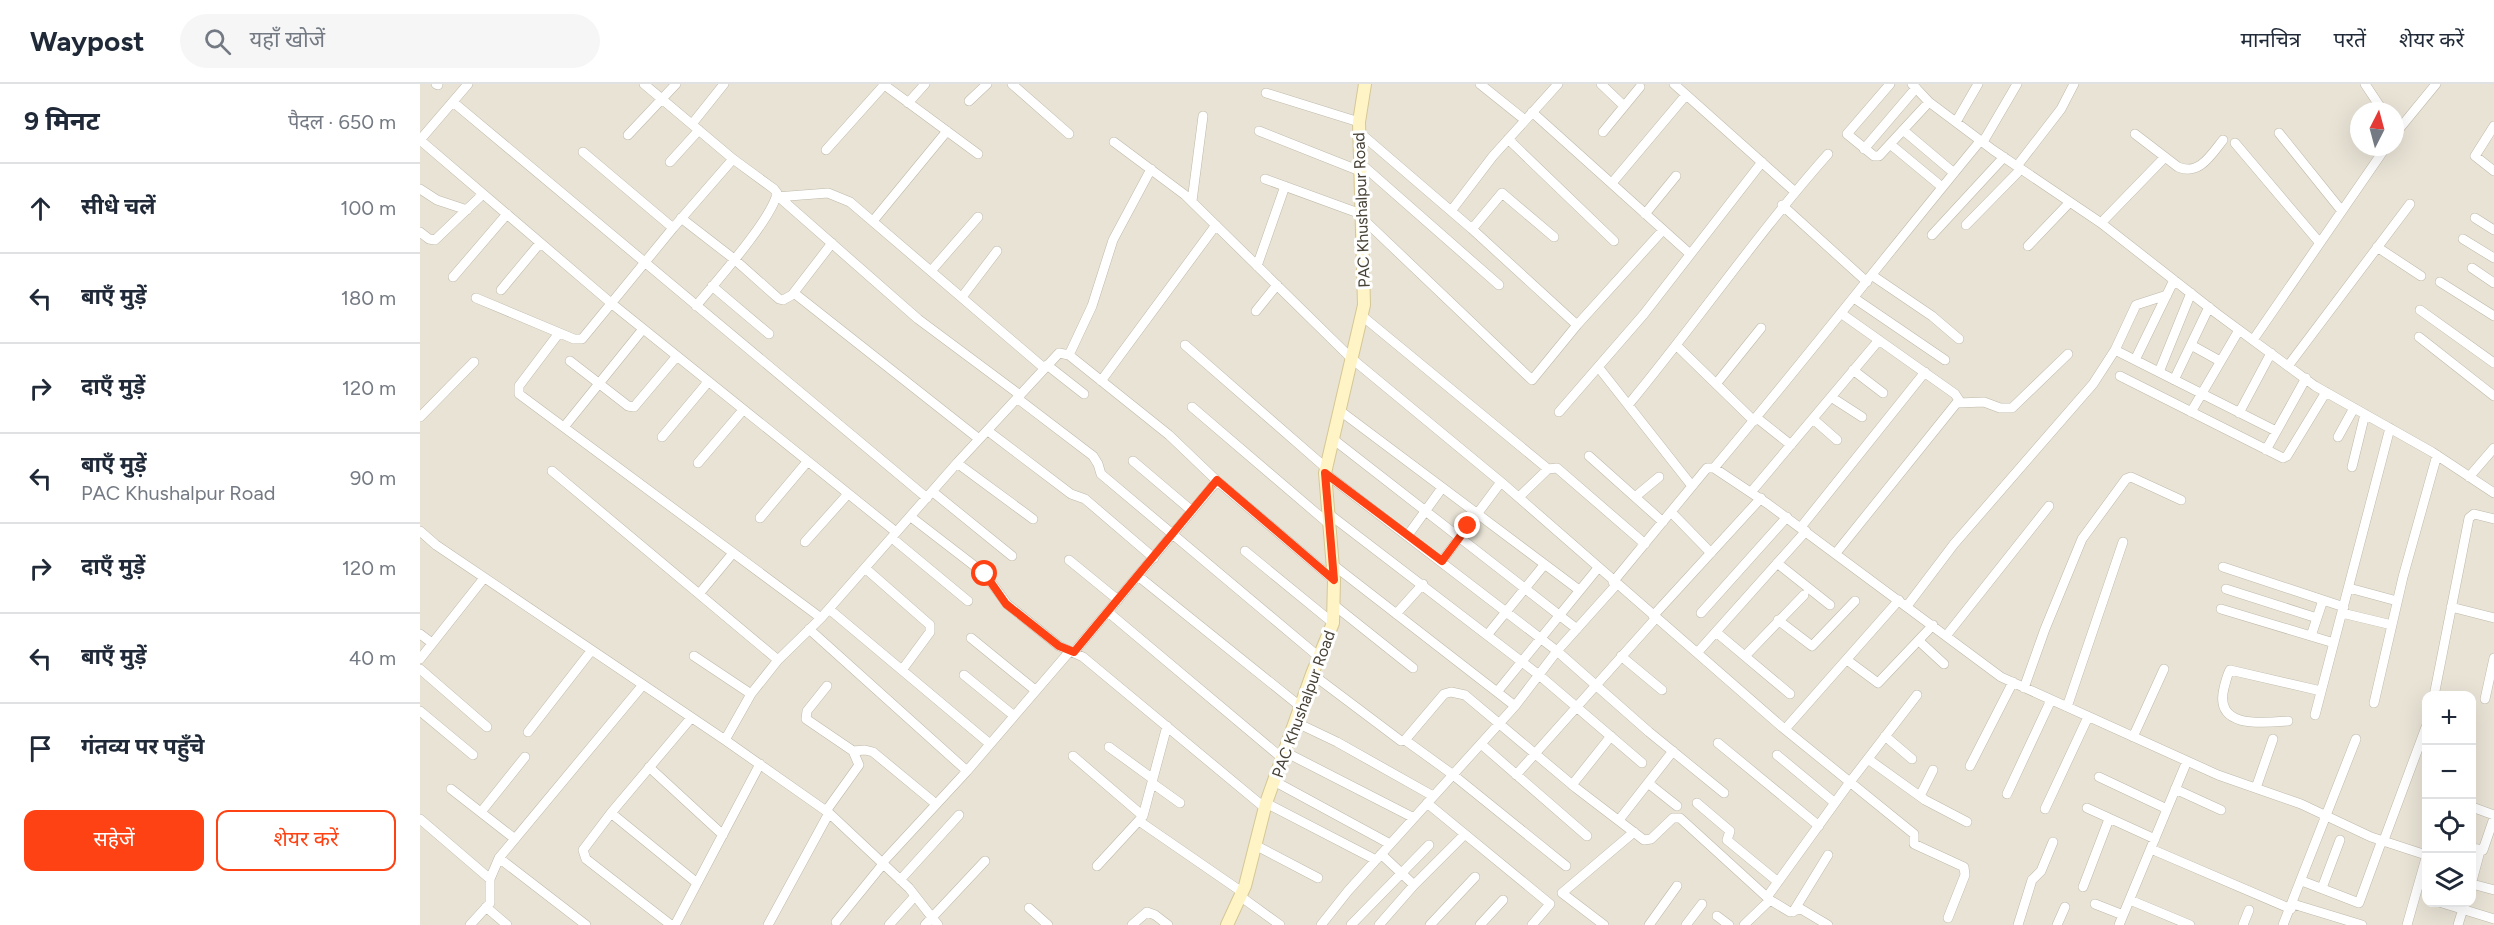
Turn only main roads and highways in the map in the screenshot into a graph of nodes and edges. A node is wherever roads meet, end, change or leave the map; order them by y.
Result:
1 (1365, 84) edge
2 (1227, 925) edge

1 - 2 main road, PAC Khushalpur Road

